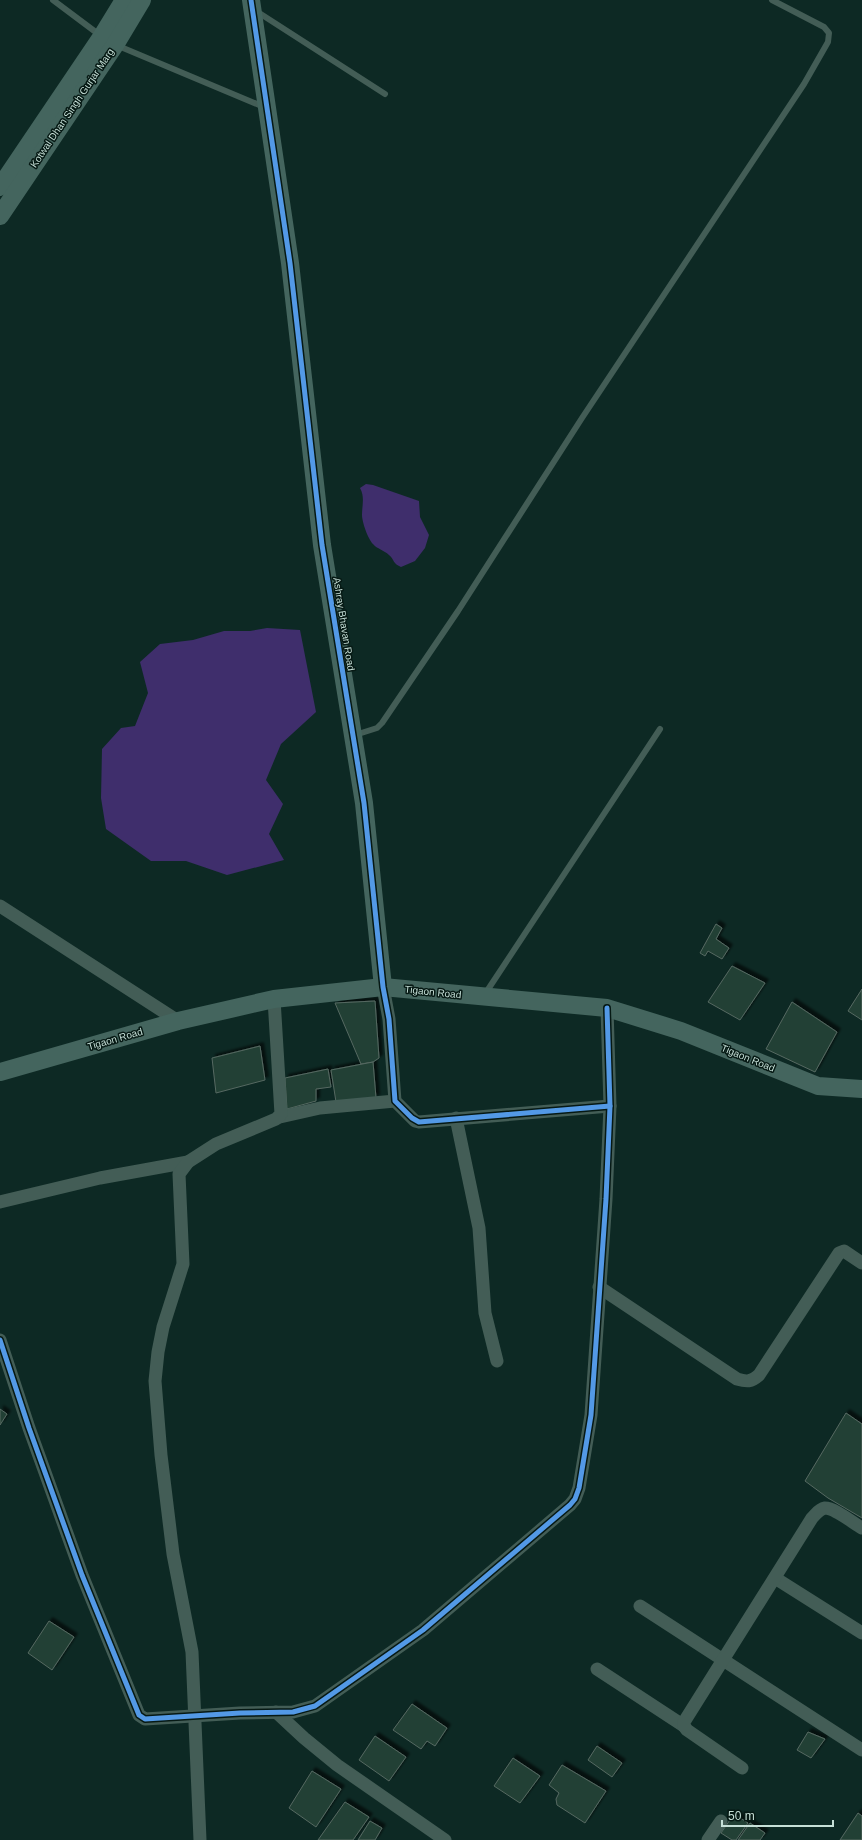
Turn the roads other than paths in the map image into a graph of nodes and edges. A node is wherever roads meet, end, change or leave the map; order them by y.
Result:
1 (53, 0) edge
2 (124, 0) edge
3 (142, 0) edge
4 (772, 0) edge
5 (251, 4) edge
6 (108, 40) junction
7 (385, 94) dead end
8 (267, 109) junction
9 (0, 187) edge
10 (0, 216) edge
11 (660, 730) dead end
12 (353, 736) junction
13 (0, 906) edge
14 (383, 987) junction
15 (484, 998) junction
16 (274, 999) junction
17 (607, 1008) junction
18 (178, 1021) junction
19 (0, 1072) edge
20 (862, 1090) edge
21 (395, 1101) junction
22 (610, 1106) junction
23 (280, 1117) junction
24 (456, 1118) junction
25 (188, 1162) junction
26 (0, 1202) edge
27 (862, 1263) edge
28 (599, 1287) junction
29 (0, 1340) edge
30 (498, 1361) dead end
31 (862, 1528) edge
32 (775, 1578) junction
33 (640, 1606) dead end
34 (862, 1633) edge
35 (723, 1660) junction
36 (597, 1668) dead end
37 (276, 1712) junction
38 (195, 1716) junction
39 (684, 1726) junction
40 (862, 1750) edge
41 (742, 1768) dead end
42 (721, 1821) dead end
43 (200, 1840) edge
44 (446, 1840) edge
45 (708, 1840) edge

1 - 6 lane
2 - 6 street
3 - 6 street
4 - 12 lane
5 - 7 lane
5 - 8 street, Ashray Bhavan Road
6 - 8 lane
6 - 9 street, Kotwal Dhan Singh Gurjar Marg
6 - 10 street, Kotwal Dhan Singh Gurjar Marg
8 - 12 street, Ashray Bhavan Road
11 - 15 lane
12 - 14 street, Ashray Bhavan Road
13 - 18 street
14 - 15 street, Tigaon Road
14 - 16 street, Tigaon Road
14 - 21 street
15 - 17 street, Tigaon Road
16 - 18 street, Tigaon Road
16 - 23 street
17 - 20 street, Tigaon Road
17 - 22 street
18 - 19 street, Tigaon Road
21 - 23 street
21 - 24 street
22 - 24 street
22 - 28 street
23 - 25 street
24 - 30 street
25 - 26 street
25 - 38 street
27 - 28 street
28 - 37 street
29 - 38 street
31 - 32 street
32 - 34 street
32 - 35 street
33 - 35 street
35 - 39 street
35 - 40 street
36 - 39 street
37 - 38 street
37 - 44 street
38 - 43 street
39 - 41 street
42 - 45 street

